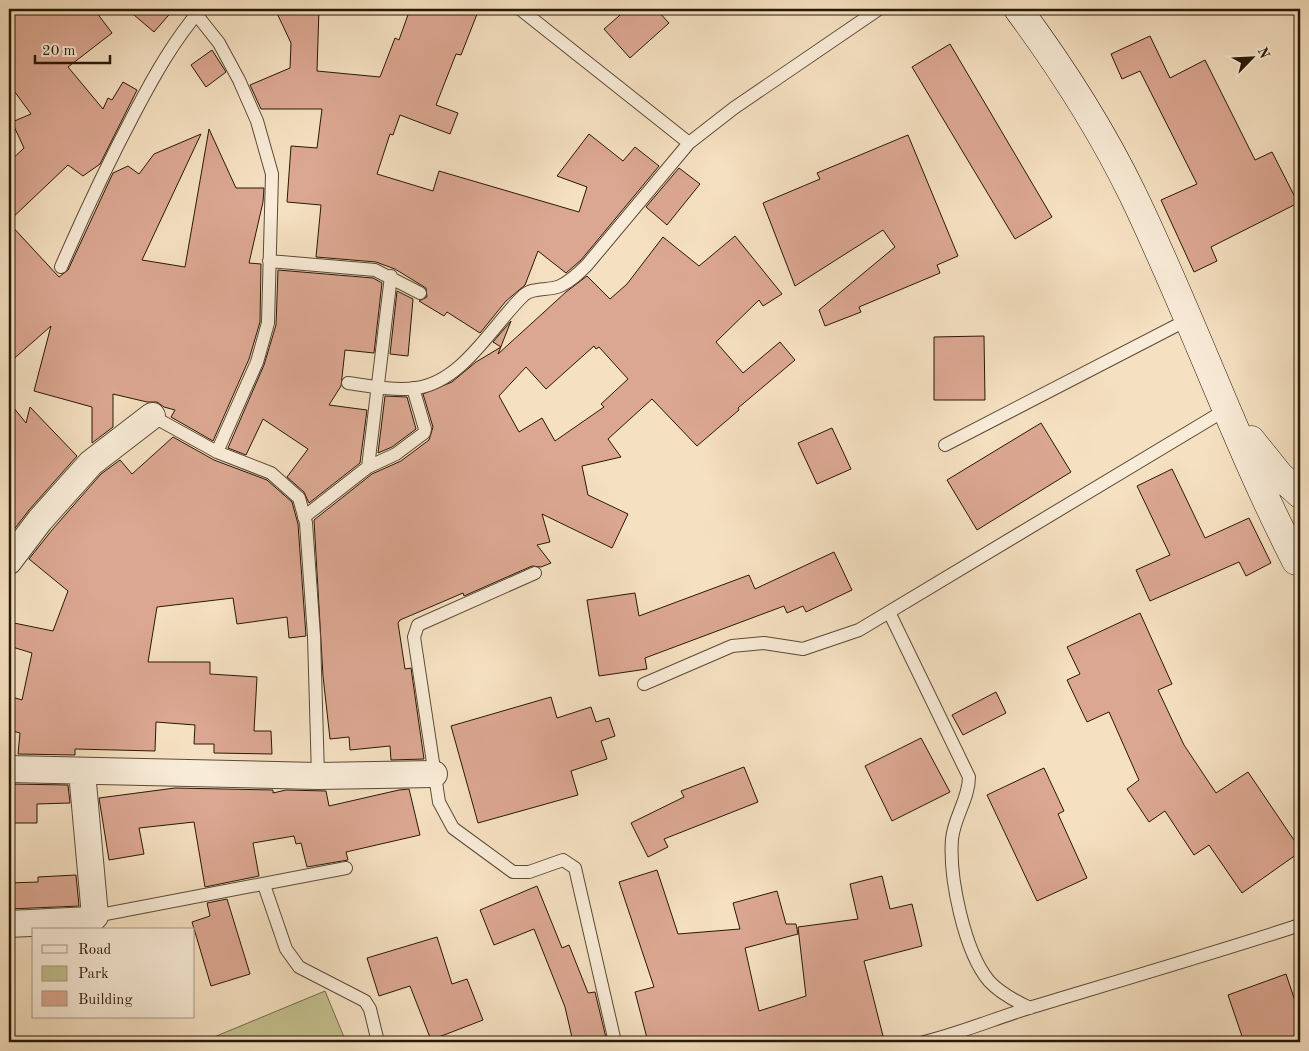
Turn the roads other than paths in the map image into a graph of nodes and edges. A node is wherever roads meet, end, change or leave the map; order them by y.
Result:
1 (520, 9) edge
2 (879, 9) edge
3 (1018, 9) edge
4 (198, 12) edge
5 (689, 143) junction
6 (269, 260) junction
7 (61, 267) dead end
8 (391, 276) junction
9 (420, 293) dead end
10 (1189, 319) junction
11 (348, 384) dead end
12 (379, 386) junction
13 (414, 388) junction
14 (1227, 409) junction
15 (152, 416) joint
16 (945, 445) dead end
17 (217, 452) junction
18 (368, 467) junction
19 (1300, 494) edge
20 (304, 517) junction
21 (9, 561) edge
22 (1299, 561) edge
23 (535, 573) dead end
24 (889, 612) junction
25 (644, 684) dead end
26 (9, 769) edge
27 (82, 772) junction
28 (434, 774) junction
29 (318, 776) junction
30 (346, 868) dead end
31 (264, 885) junction
32 (95, 916) junction
33 (9, 924) edge
34 (1300, 925) edge
35 (1030, 1008) junction
36 (378, 1042) edge
37 (615, 1042) edge
38 (924, 1042) edge

1 - 5 lane
2 - 5 lane
3 - 10 street
4 - 6 lane
4 - 7 lane
5 - 13 lane
6 - 8 lane
6 - 17 lane
8 - 9 lane
8 - 12 lane
10 - 14 street
10 - 16 lane
11 - 12 lane
12 - 13 lane
12 - 18 lane
13 - 18 lane
14 - 19 street
14 - 22 street
14 - 24 lane
15 - 17 lane
15 - 21 street
17 - 20 lane
18 - 20 lane
20 - 29 lane
23 - 28 lane
24 - 25 lane
24 - 35 lane
26 - 27 street
27 - 29 street
27 - 32 street
28 - 29 street
28 - 37 lane
30 - 31 lane
31 - 32 lane
31 - 36 lane
32 - 33 street
34 - 35 lane
35 - 38 lane

